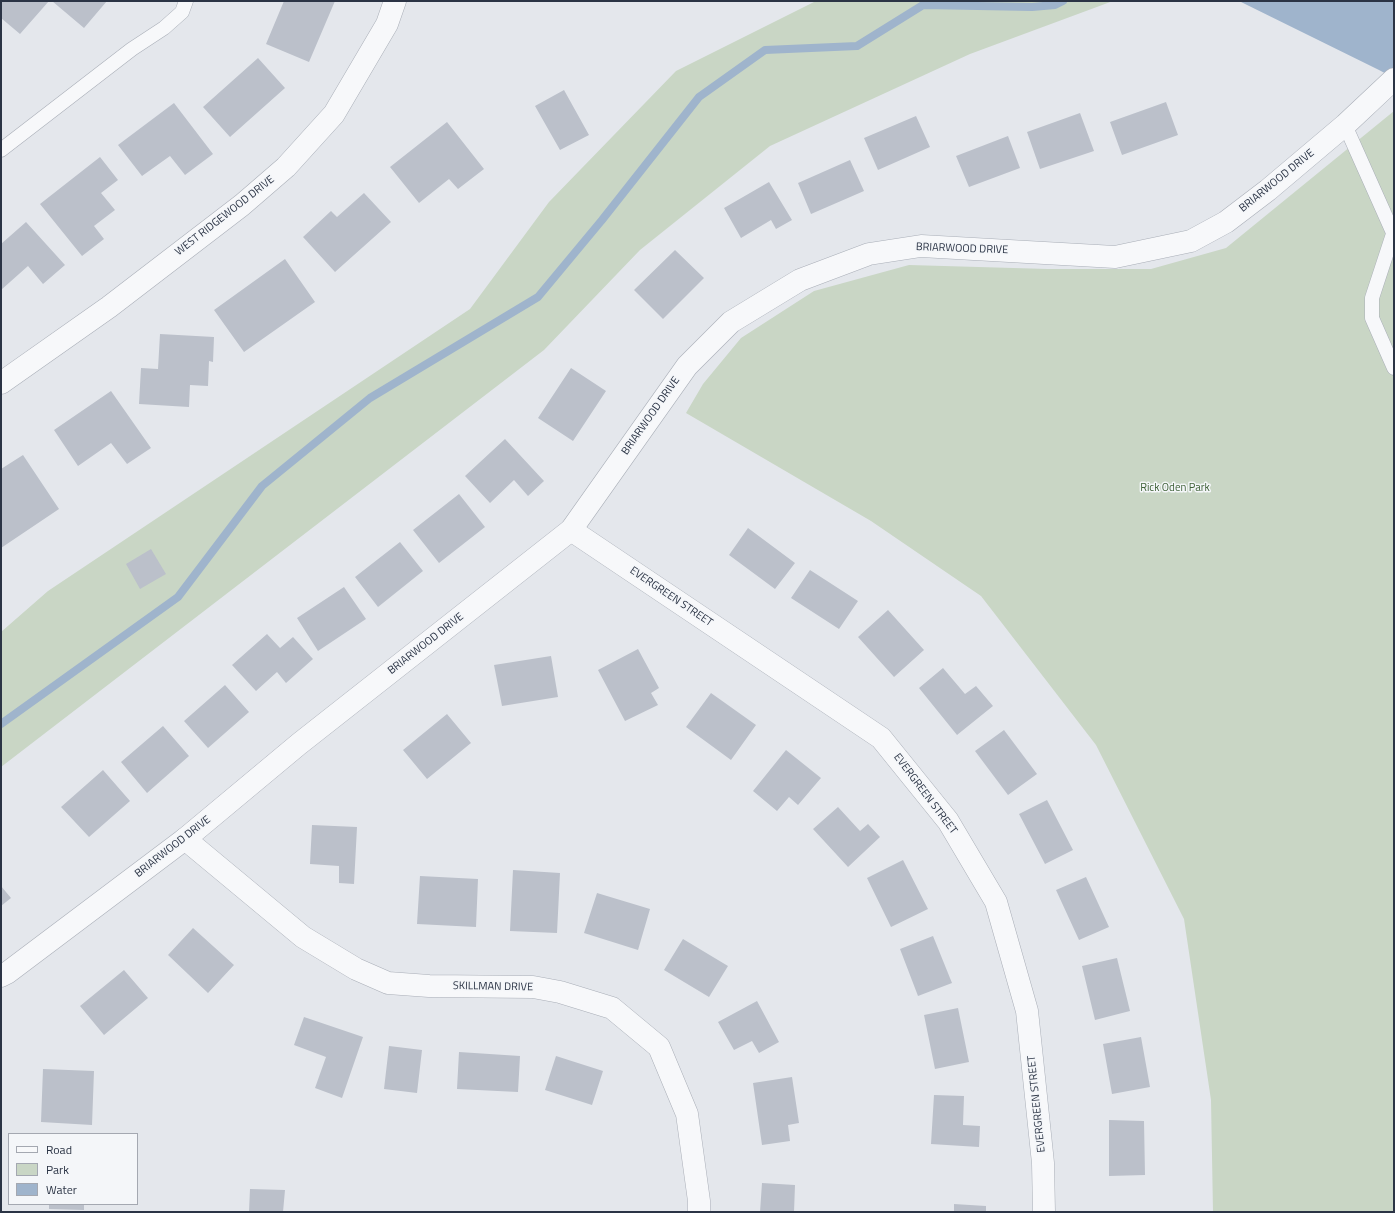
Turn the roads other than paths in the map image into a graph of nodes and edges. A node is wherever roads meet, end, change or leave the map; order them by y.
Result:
1 (186, 1) edge
2 (395, 1) edge
3 (1387, 86) edge
4 (1345, 125) junction
5 (1, 150) edge
6 (1393, 234) edge
7 (1394, 368) edge
8 (1, 383) edge
9 (571, 530) junction
10 (185, 839) junction
11 (1, 976) edge
12 (699, 1212) edge
13 (1044, 1212) edge

1 - 5 lane
2 - 8 street, WEST RIDGEWOOD DRIVE
3 - 4 street, BRIARWOOD DRIVE
4 - 6 lane
4 - 9 street, BRIARWOOD DRIVE
6 - 7 lane
9 - 10 street, BRIARWOOD DRIVE
9 - 13 street, EVERGREEN STREET
10 - 11 street, BRIARWOOD DRIVE
10 - 12 street, SKILLMAN DRIVE

